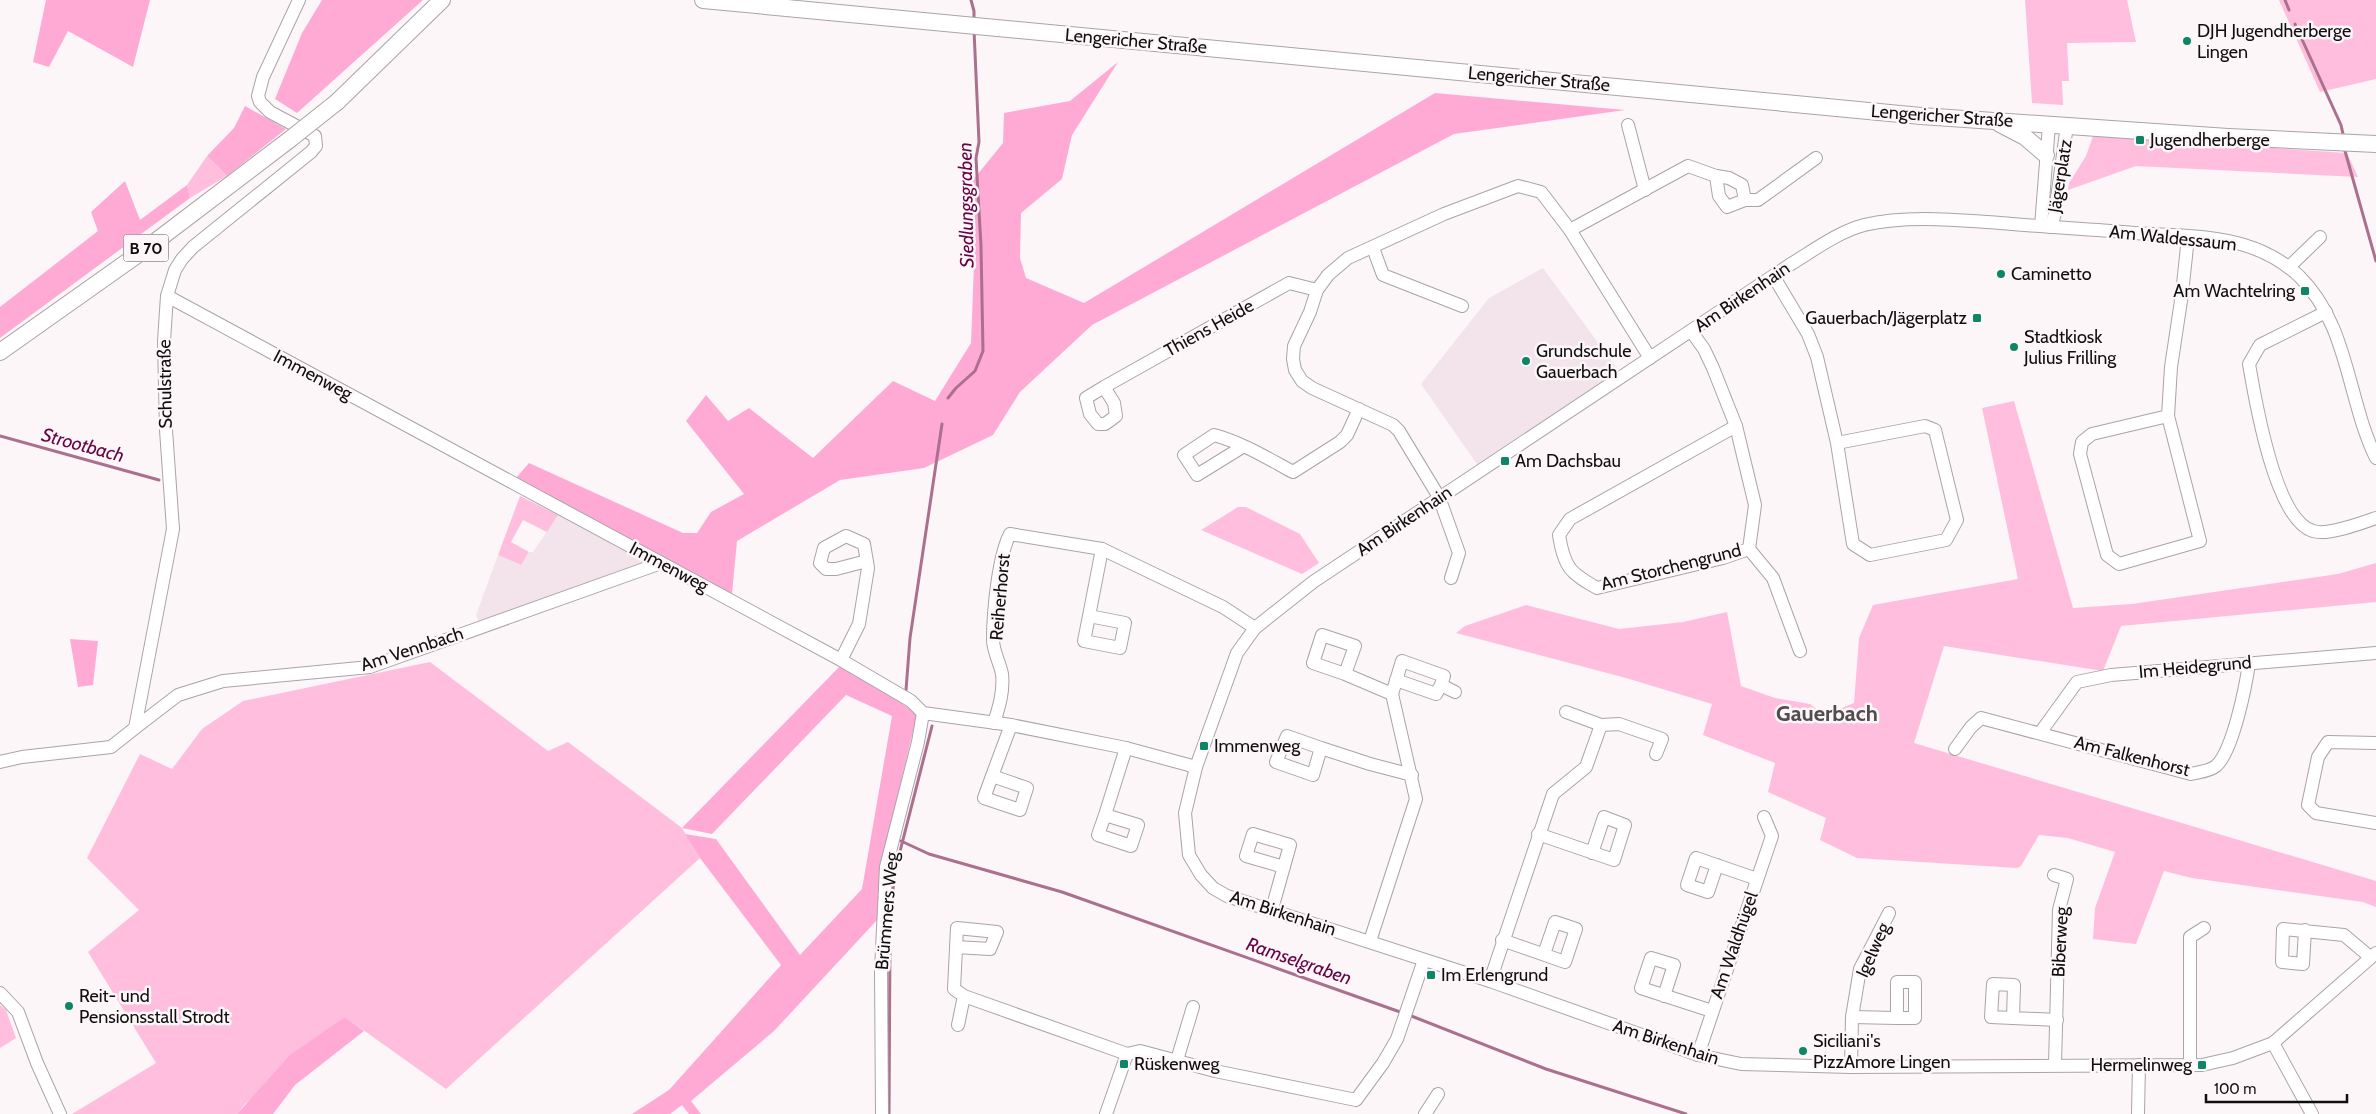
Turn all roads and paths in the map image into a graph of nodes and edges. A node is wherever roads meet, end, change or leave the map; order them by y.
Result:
1 (299, 0) edge
2 (442, 0) edge
3 (703, 0) edge
4 (1991, 120) junction
5 (1628, 125) dead end
6 (2049, 125) junction
7 (2067, 126) junction
8 (2376, 144) edge
9 (2046, 155) junction
10 (1816, 158) dead end
11 (1716, 176) junction
12 (1645, 190) junction
13 (1745, 200) junction
14 (2046, 226) junction
15 (1570, 230) junction
16 (2188, 237) junction
17 (2320, 237) dead end
18 (1373, 248) junction
19 (2289, 267) junction
20 (1774, 277) junction
21 (1317, 290) junction
22 (166, 296) junction
23 (1462, 306) dead end
24 (2326, 312) junction
25 (1691, 331) junction
26 (0, 352) edge
27 (1650, 358) junction
28 (1104, 387) dead end
29 (1359, 409) junction
30 (2168, 416) junction
31 (1736, 426) junction
32 (1837, 443) junction
33 (1244, 446) dead end
34 (2376, 458) edge
35 (1439, 497) junction
36 (2376, 518) edge
37 (1102, 549) junction
38 (1749, 549) junction
39 (867, 561) dead end
40 (661, 563) junction
41 (1450, 578) dead end
42 (1089, 616) dead end
43 (1255, 628) junction
44 (1800, 651) dead end
45 (2376, 654) edge
46 (841, 660) junction
47 (2249, 663) junction
48 (1345, 674) dead end
49 (1396, 680) junction
50 (1441, 685) junction
51 (1455, 692) dead end
52 (1392, 694) junction
53 (923, 712) junction
54 (1566, 712) dead end
55 (994, 723) junction
56 (1601, 725) junction
57 (1011, 726) junction
58 (135, 728) junction
59 (2040, 733) junction
60 (2376, 744) edge
61 (1126, 748) junction
62 (1321, 748) dead end
63 (1955, 749) dead end
64 (1656, 754) dead end
65 (0, 762) edge
66 (1196, 768) junction
67 (1412, 774) junction
68 (992, 776) dead end
69 (1105, 814) dead end
70 (1764, 817) dead end
71 (2376, 823) edge
72 (1538, 834) junction
73 (1592, 853) dead end
74 (1717, 865) dead end
75 (1284, 867) dead end
76 (2054, 875) dead end
77 (1757, 879) junction
78 (1272, 909) junction
79 (1889, 913) dead end
80 (2204, 928) dead end
81 (2304, 930) dead end
82 (1502, 940) junction
83 (1370, 941) junction
84 (956, 946) dead end
85 (1544, 954) dead end
86 (2373, 955) edge
87 (1424, 960) junction
88 (1490, 981) junction
89 (0, 993) edge
90 (964, 996) junction
91 (1664, 996) dead end
92 (1193, 1007) dead end
93 (1712, 1011) junction
94 (1852, 1017) junction
95 (1897, 1018) dead end
96 (2013, 1018) dead end
97 (2057, 1020) junction
98 (958, 1025) dead end
99 (2273, 1043) junction
100 (1127, 1054) junction
101 (1698, 1055) junction
102 (1178, 1060) junction
103 (2055, 1064) junction
104 (2138, 1065) junction
105 (2190, 1066) junction
106 (1851, 1067) junction
107 (1438, 1094) dead end
108 (60, 1114) edge
109 (883, 1114) edge
110 (1106, 1114) edge
111 (1425, 1114) edge
112 (2138, 1114) edge
113 (2312, 1114) edge

1 - 22 street, Schulstraße
2 - 26 main road, B 70, bridge
3 - 4 main road, Lengericher Straße
4 - 6 main road, Lengericher Straße
4 - 9 main road
5 - 12 street
6 - 7 main road, Lengericher Straße
6 - 9 street, Jägerplatz
7 - 8 main road, Lengericher Straße
7 - 14 street, Jägerplatz
9 - 14 street, Jägerplatz
10 - 13 street
11 - 12 street
11 - 13 street
11 - 13 street
12 - 15 street
14 - 16 street, Am Waldessaum
14 - 20 street, Am Birkenhain
15 - 18 street
15 - 27 street
16 - 19 street, Am Waldessaum
16 - 30 street
17 - 19 street
18 - 21 street
18 - 23 street
19 - 24 street, Am Waldessaum
20 - 25 street, Am Birkenhain
20 - 32 street
21 - 28 street, Thiens Heide
21 - 29 street
22 - 40 street, Immenweg
22 - 58 street, Schulstraße
24 - 34 street, Am Waldessaum
24 - 36 street
25 - 27 street, Am Birkenhain
25 - 31 street, Am Storchengrund
27 - 35 street, Am Birkenhain
29 - 33 street
29 - 35 street
30 - 30 street
31 - 38 street, Am Storchengrund
31 - 38 street, Am Storchengrund
32 - 32 street
35 - 41 street
35 - 43 street, Am Birkenhain
37 - 42 street
37 - 43 street, Reiherhorst
37 - 55 street, Reiherhorst
38 - 44 street
39 - 46 street
40 - 46 street, Immenweg
40 - 58 street, Am Vennbach
43 - 66 street, Am Birkenhain
45 - 47 street, Im Heidegrund
46 - 53 street, Immenweg
47 - 59 street, Im Heidegrund
47 - 59 street, Am Falkenhorst
48 - 52 street
49 - 50 street
49 - 50 street
49 - 52 street
50 - 51 street
52 - 67 street
53 - 55 street, Immenweg
53 - 109 street, Brümmers Weg
54 - 56 street
55 - 57 street, Immenweg
56 - 64 street
56 - 72 street
57 - 61 street, Immenweg
57 - 68 street
58 - 65 street
59 - 63 street, Am Falkenhorst
60 - 71 street
61 - 66 street, Immenweg
61 - 69 street
62 - 67 street
66 - 78 street, Am Birkenhain
67 - 83 street
70 - 77 street, Am Waldhügel
72 - 73 street
72 - 82 street
74 - 77 street, Am Waldhügel
75 - 78 street
76 - 97 street, Biberweg
77 - 93 street, Am Waldhügel
78 - 83 street, Am Birkenhain
79 - 94 street, Igelweg
80 - 105 street
81 - 86 street
82 - 85 street
82 - 88 street
83 - 87 street, Am Birkenhain
84 - 90 street
86 - 99 street, Am Birkenhain
87 - 88 street, Am Birkenhain
87 - 102 street
88 - 101 street, Am Birkenhain
89 - 108 street
90 - 98 street
90 - 100 street
91 - 93 street, Am Waldhügel
92 - 102 street
93 - 101 street, Am Waldhügel
94 - 95 street
94 - 106 street, Igelweg
96 - 97 street
97 - 103 street, Biberweg
99 - 105 street, Am Birkenhain
99 - 113 street
100 - 102 street
100 - 110 street
101 - 106 street, Am Birkenhain
103 - 104 street, Am Birkenhain
103 - 106 street, Am Birkenhain
104 - 105 street, Am Birkenhain
104 - 112 street
107 - 111 street

